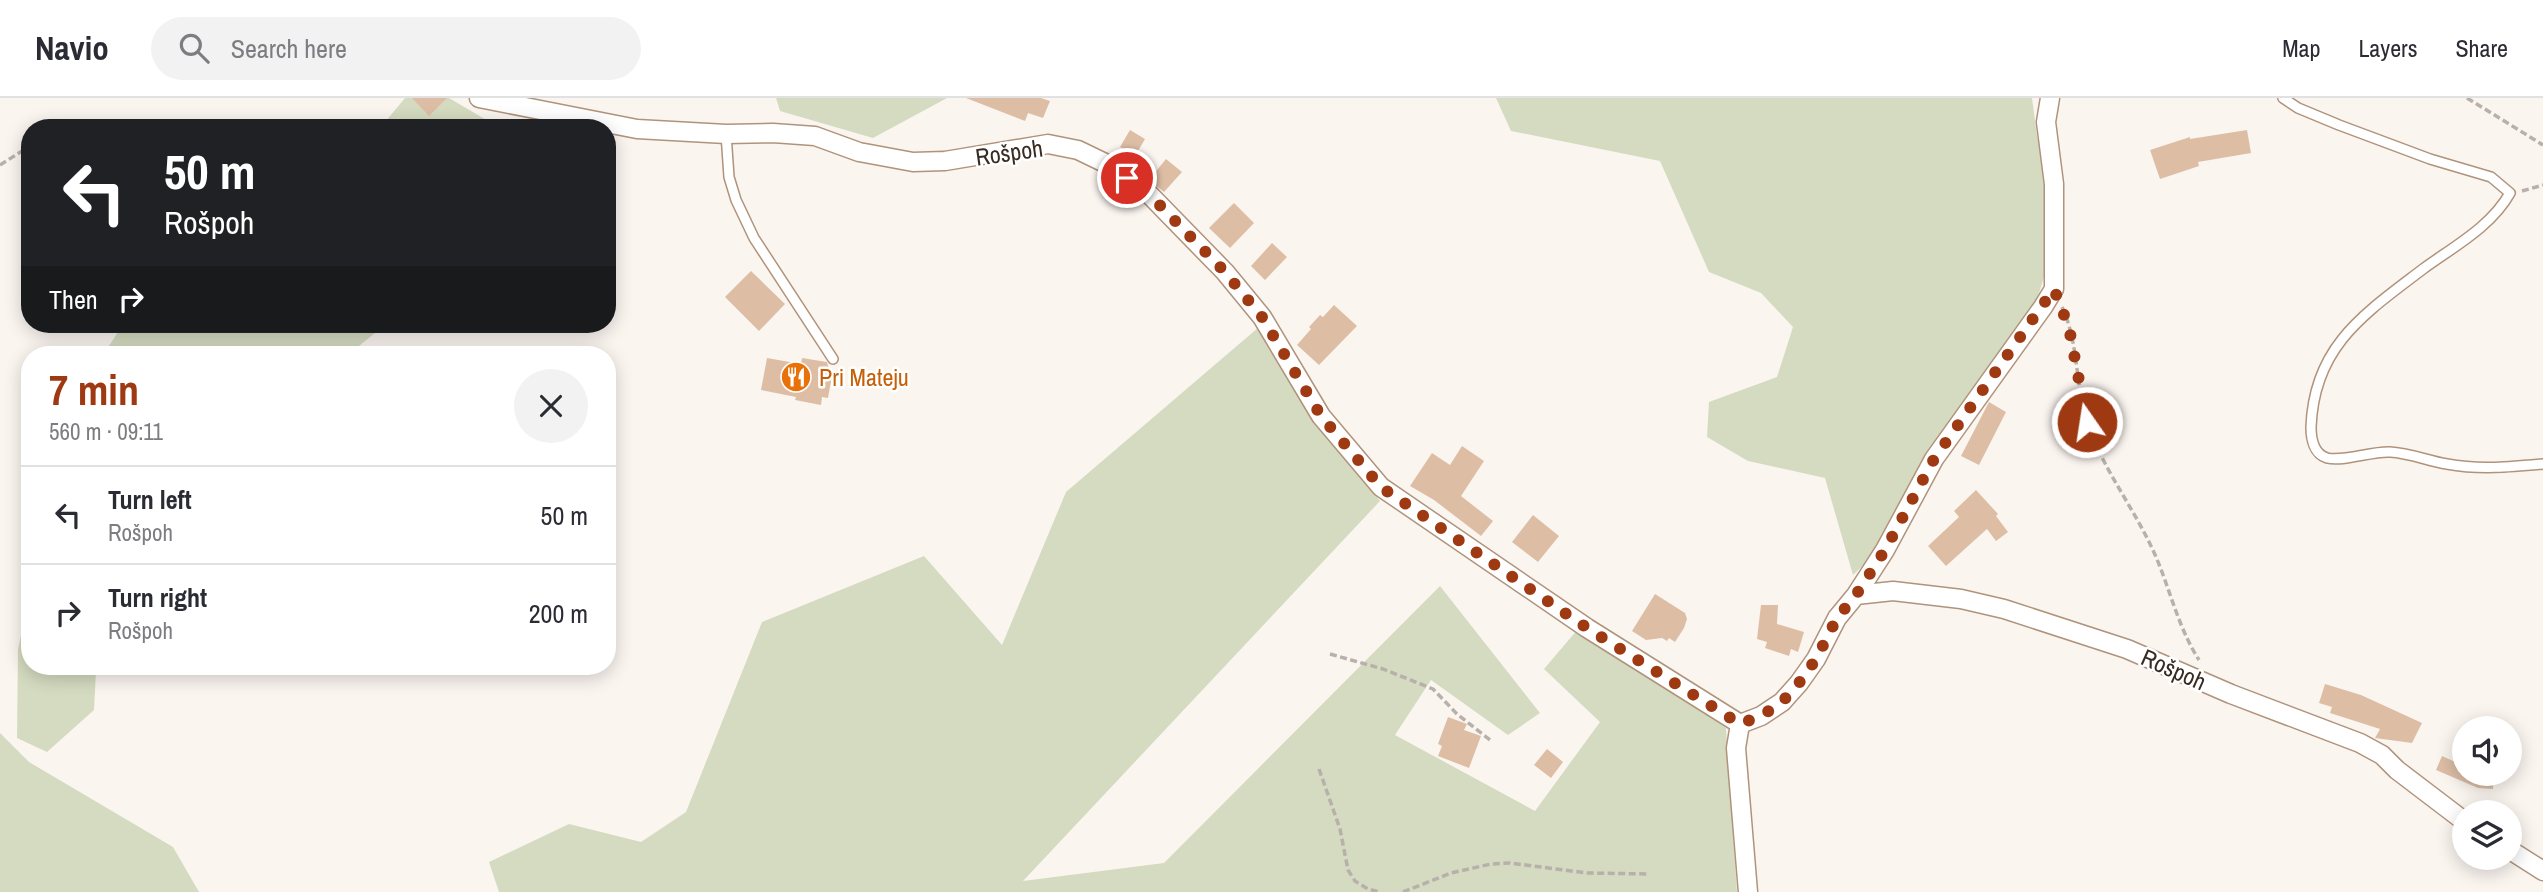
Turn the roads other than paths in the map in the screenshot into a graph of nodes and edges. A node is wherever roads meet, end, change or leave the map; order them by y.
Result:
1 (479, 98) edge
2 (2050, 98) edge
3 (2283, 98) edge
4 (586, 119) edge
5 (616, 125) edge
6 (726, 134) junction
7 (833, 359) dead end
8 (2543, 464) edge
9 (1856, 595) junction
10 (1740, 724) junction
11 (2452, 812) edge
12 (2522, 858) edge
13 (2543, 871) edge
14 (1748, 892) edge

1 - 4 street, Rošpoh
2 - 9 street
3 - 8 lane
5 - 6 street, Rošpoh
6 - 7 lane
6 - 10 street, Rošpoh
9 - 10 street
9 - 11 street, Rošpoh
10 - 14 street
12 - 13 street

